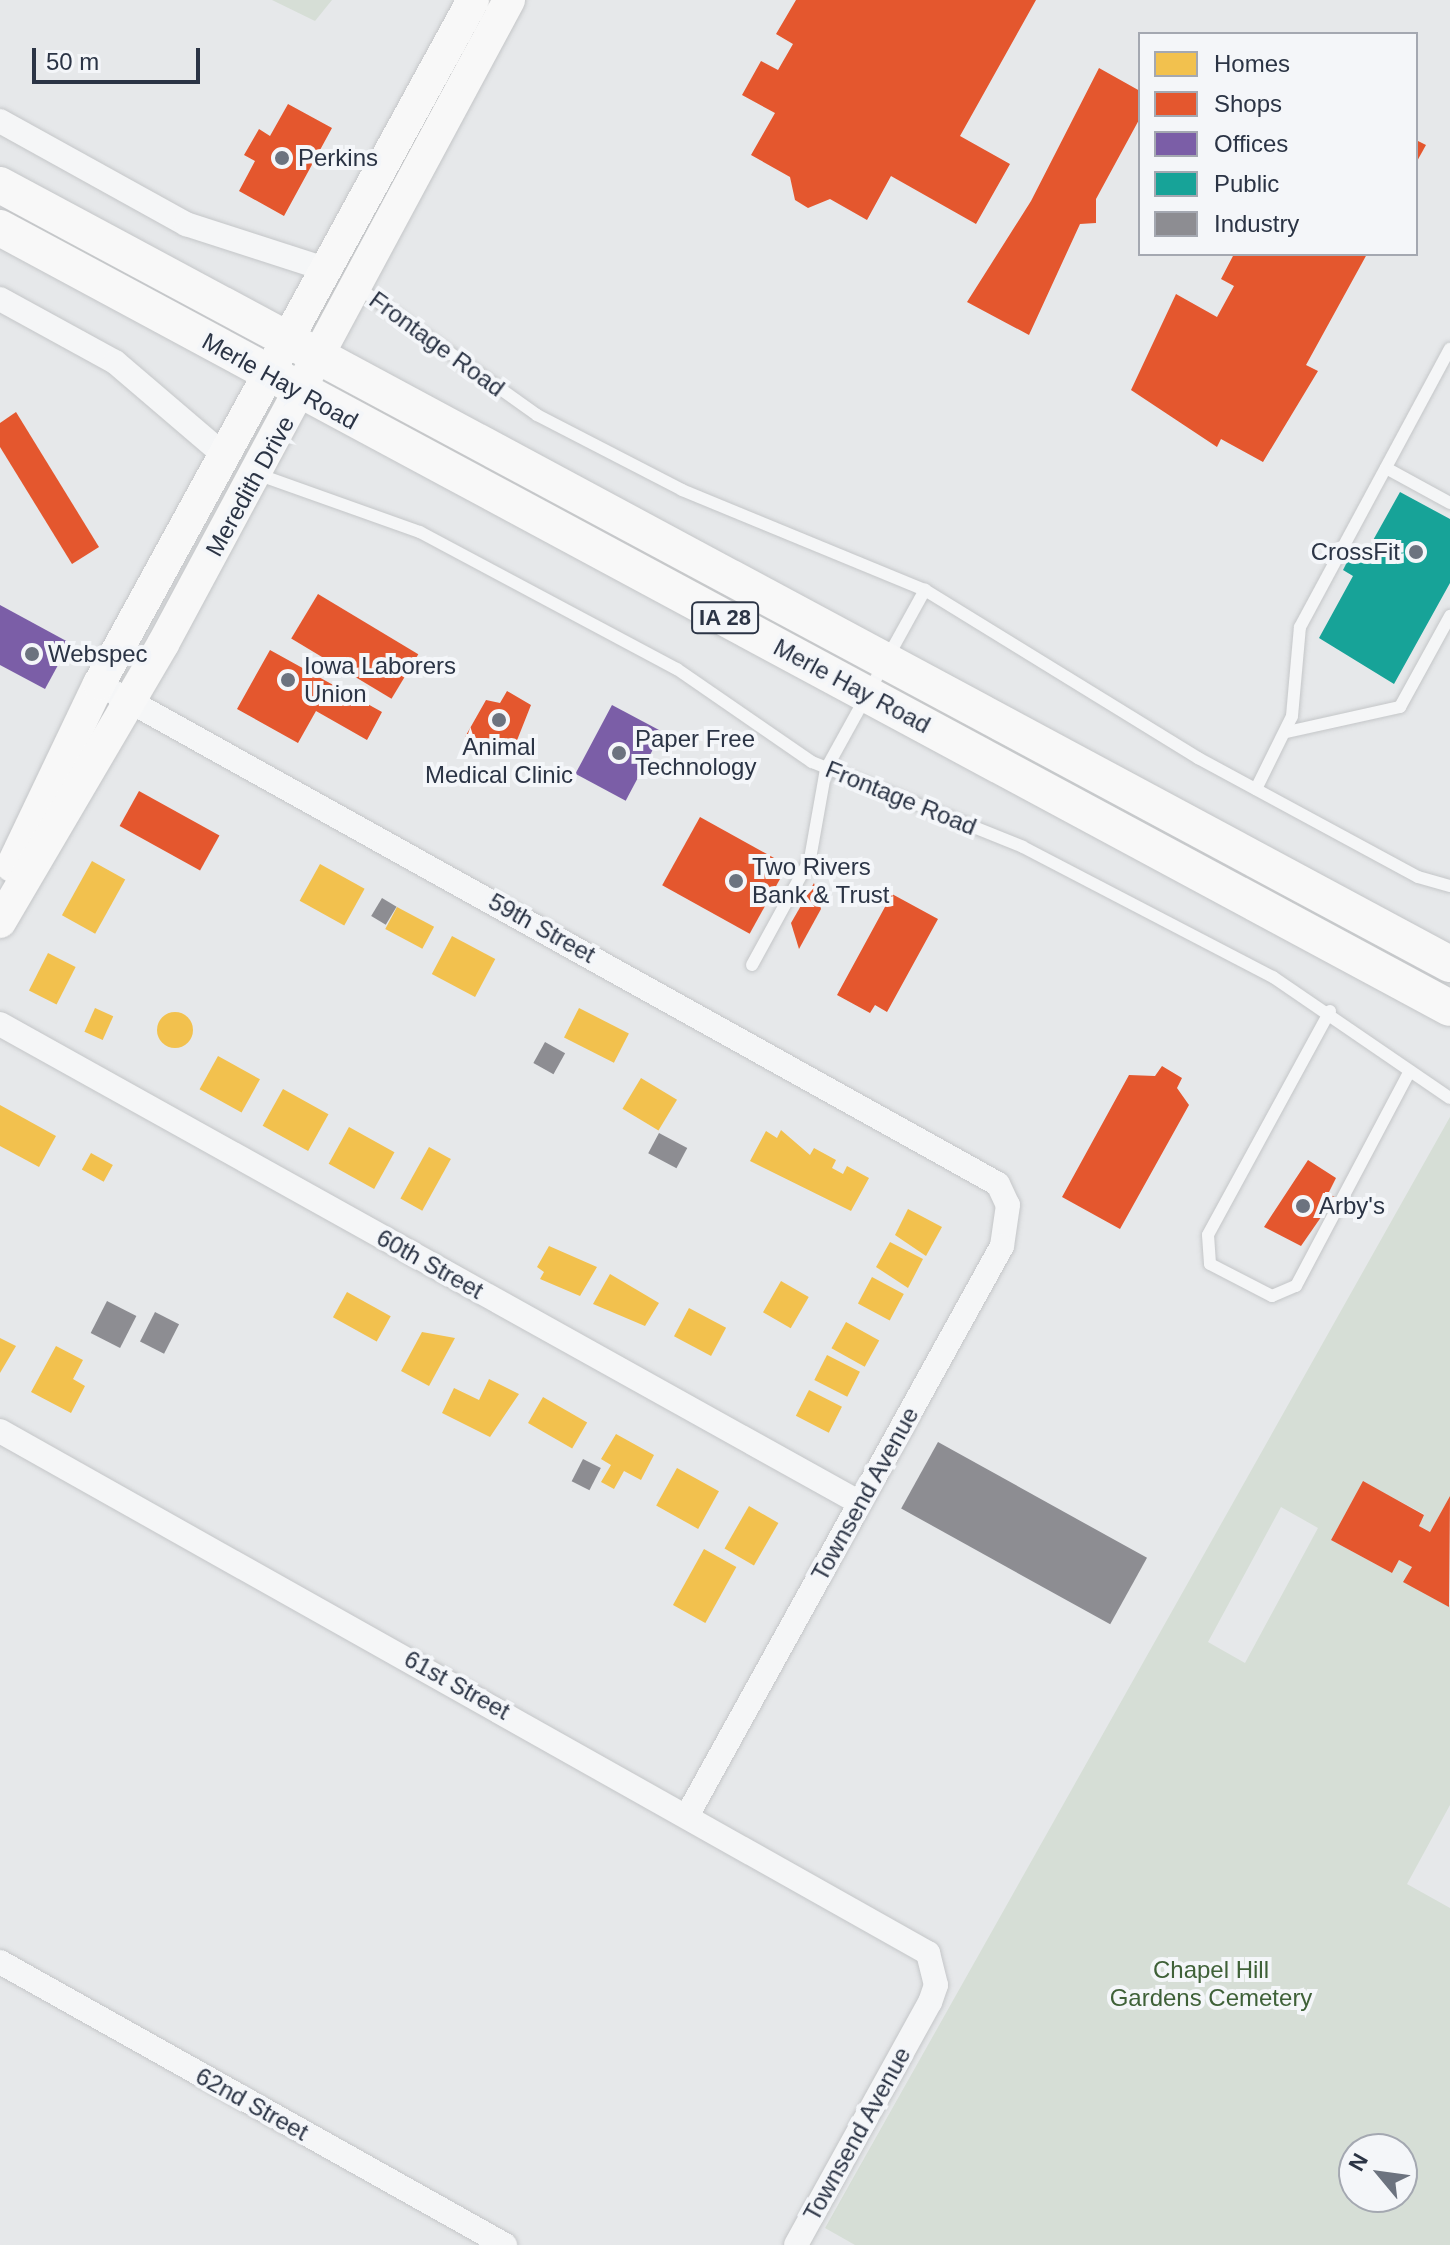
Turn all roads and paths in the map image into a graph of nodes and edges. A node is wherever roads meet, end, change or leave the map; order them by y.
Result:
1 (473, 0) edge
2 (509, 0) edge
3 (0, 121) edge
4 (0, 185) edge
5 (0, 228) edge
6 (325, 269) junction
7 (359, 288) junction
8 (0, 299) edge
9 (285, 344) junction
10 (1450, 349) edge
11 (318, 362) junction
12 (268, 375) junction
13 (301, 394) junction
14 (224, 455) junction
15 (1386, 468) junction
16 (257, 474) junction
17 (1450, 503) edge
18 (925, 590) junction
19 (1450, 616) edge
20 (885, 663) junction
21 (99, 684) junction
22 (868, 694) junction
23 (132, 701) junction
24 (1287, 732) junction
25 (826, 769) junction
26 (1256, 789) junction
27 (1450, 886) edge
28 (0, 892) edge
29 (0, 922) edge
30 (1450, 964) edge
31 (752, 965) dead end
32 (1450, 1008) edge
33 (1330, 1011) junction
34 (0, 1024) edge
35 (1409, 1073) junction
36 (1450, 1098) edge
37 (985, 1171) joint
38 (0, 1431) edge
39 (860, 1503) junction
40 (688, 1814) junction
41 (913, 1940) joint
42 (0, 1962) edge
43 (505, 2245) edge
44 (796, 2245) edge

1 - 6 main road, Meredith Drive
2 - 7 main road, Meredith Drive
3 - 6 street
4 - 9 main road, Merle Hay Road / IA 28
5 - 12 main road, Merle Hay Road / IA 28
6 - 9 main road, Meredith Drive
7 - 11 main road, Meredith Drive
7 - 18 lane, Frontage Road
8 - 14 street
9 - 11 main road, Merle Hay Road / IA 28
9 - 12 main road, Meredith Drive
10 - 15 lane
11 - 13 main road, Meredith Drive
11 - 20 main road, Merle Hay Road / IA 28
12 - 13 main road, Merle Hay Road / IA 28
12 - 14 main road, Meredith Drive
13 - 16 main road, Meredith Drive
13 - 22 main road, Merle Hay Road / IA 28
14 - 21 main road, Meredith Drive
15 - 17 lane
15 - 24 lane
16 - 23 main road, Meredith Drive
16 - 25 lane, Frontage Road
18 - 20 lane
18 - 26 lane, Frontage Road
19 - 24 lane
20 - 22 lane
20 - 30 main road, Merle Hay Road / IA 28
21 - 23 street, 59th Street
21 - 28 main road, Meredith Drive
22 - 25 lane
22 - 32 main road, Merle Hay Road / IA 28
23 - 29 main road, Meredith Drive
23 - 37 street, 59th Street
24 - 26 lane
25 - 31 lane
25 - 33 lane, Frontage Road
26 - 27 lane, Frontage Road
33 - 35 lane, Frontage Road
33 - 35 lane
34 - 39 street, 60th Street
35 - 36 lane, Frontage Road
37 - 39 street, Townsend Avenue
38 - 40 street, 61st Street
39 - 40 street, Townsend Avenue
40 - 41 street, 61st Street
41 - 44 street, Townsend Avenue
42 - 43 street, 62nd Street

